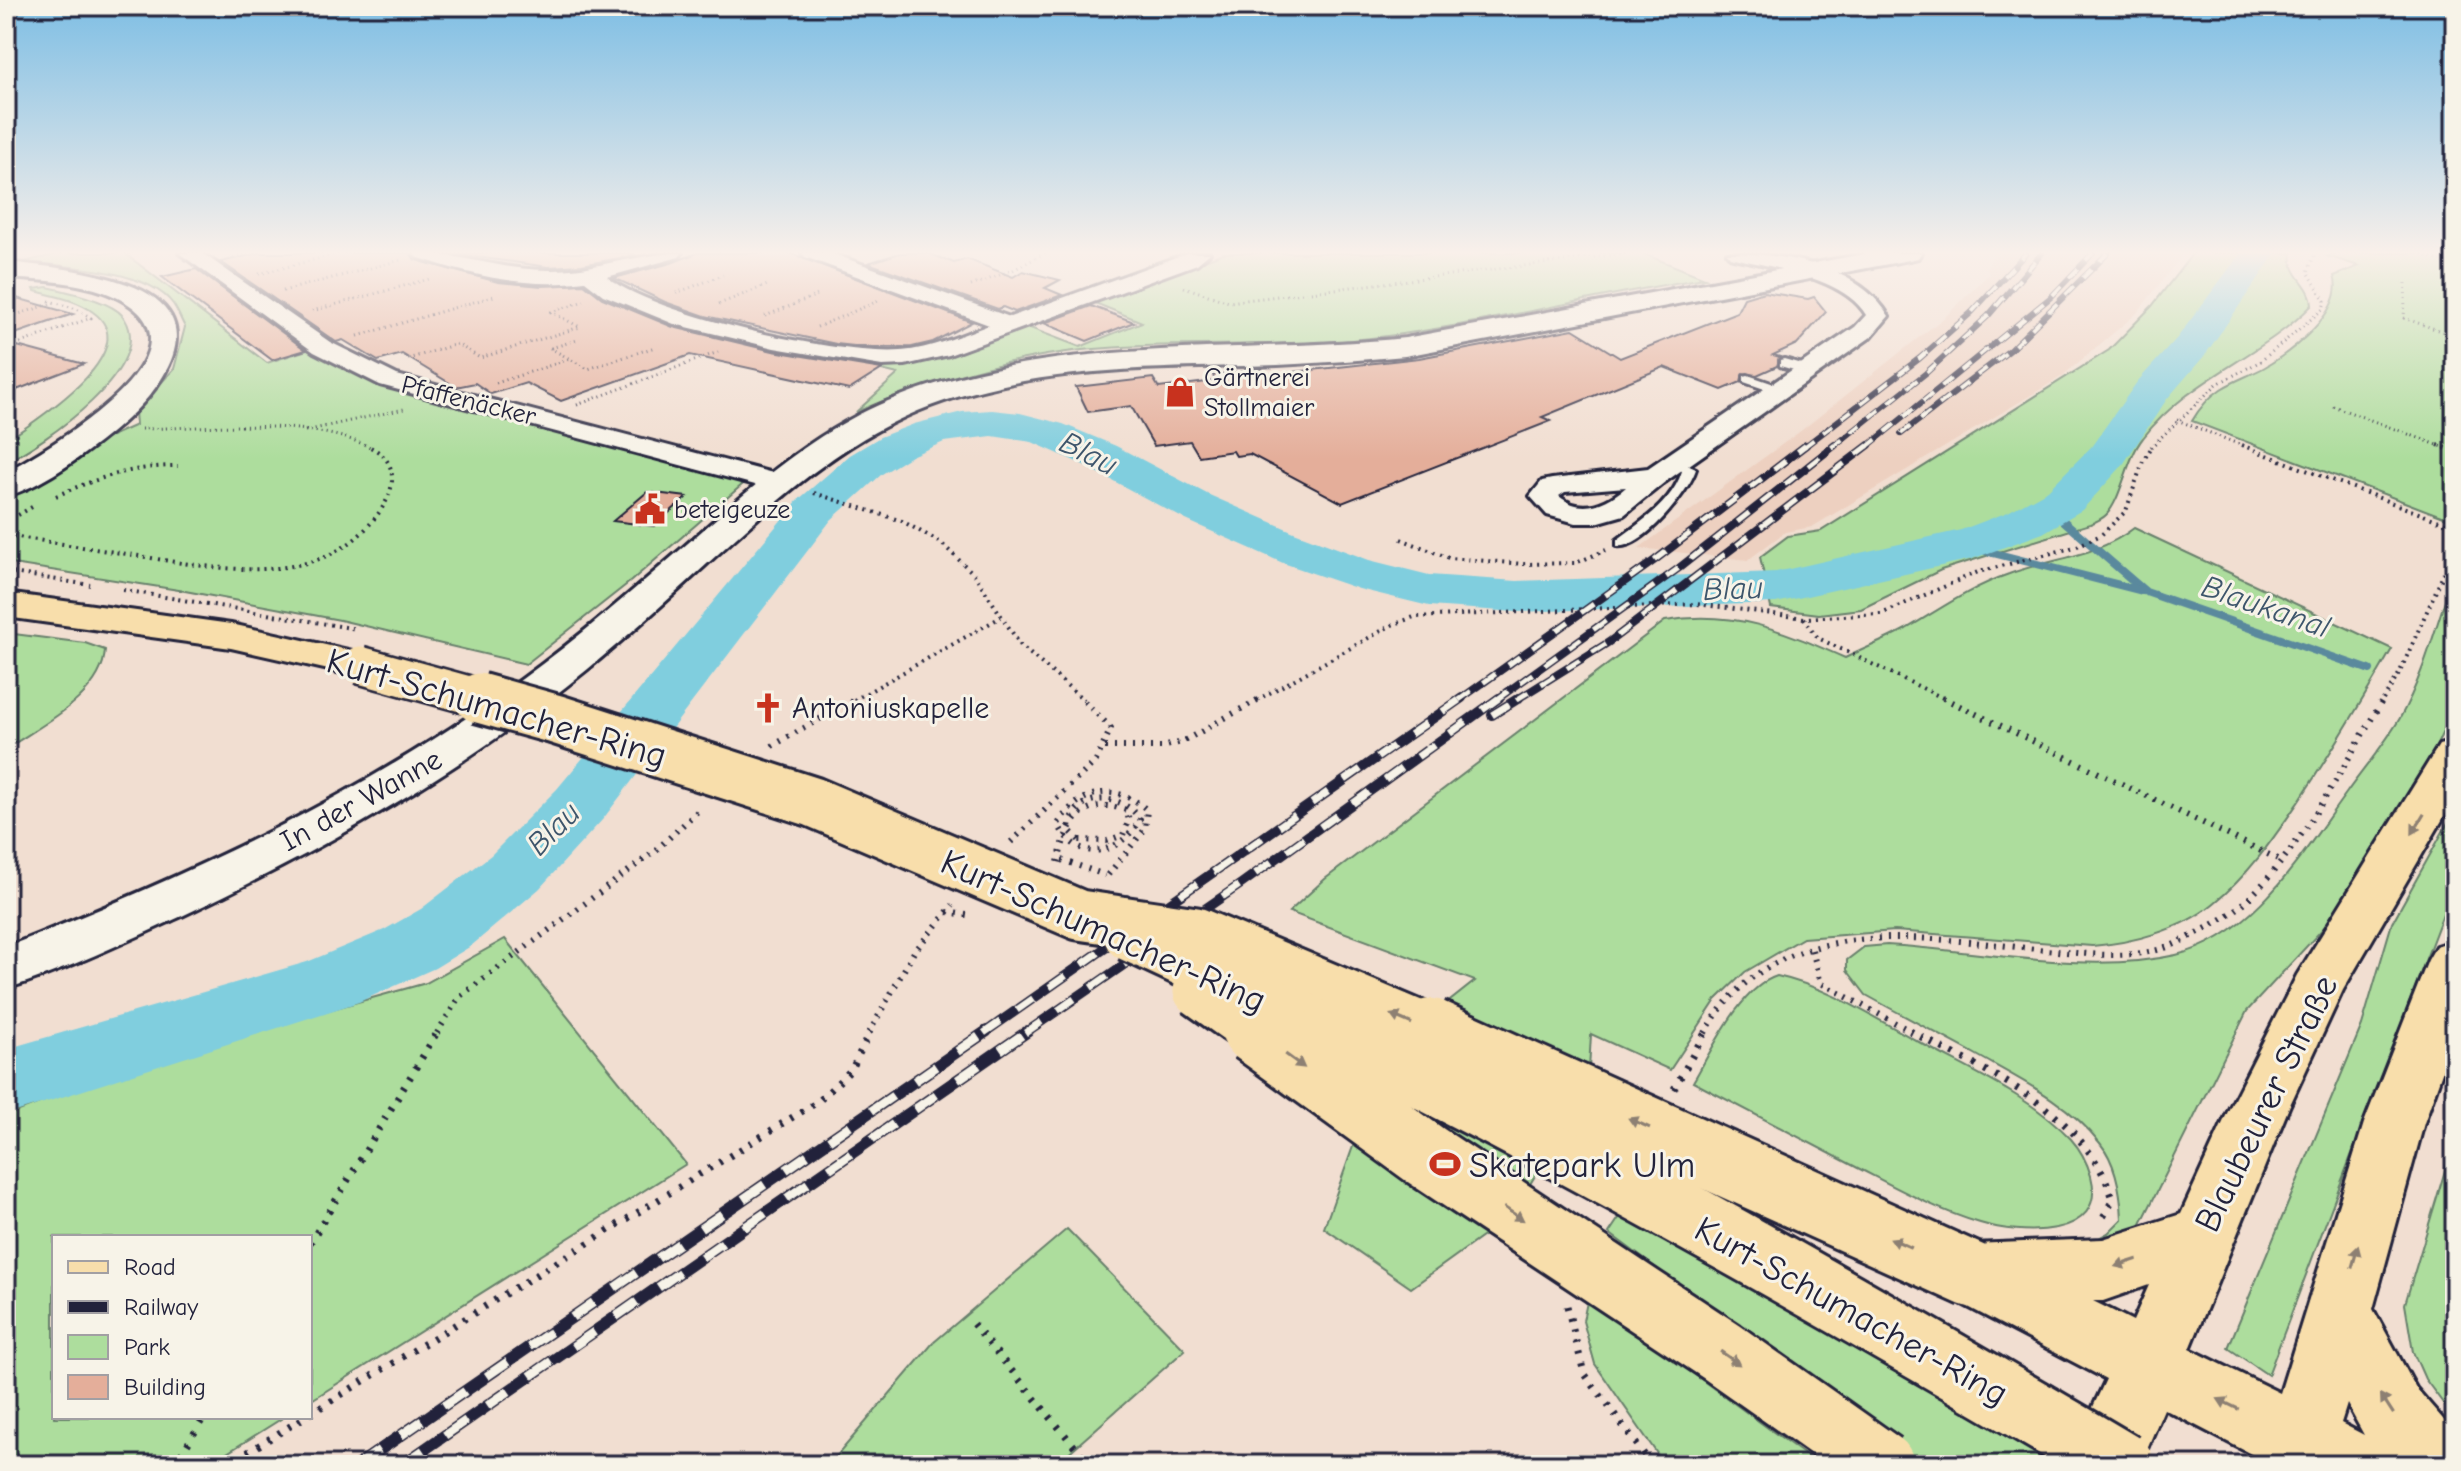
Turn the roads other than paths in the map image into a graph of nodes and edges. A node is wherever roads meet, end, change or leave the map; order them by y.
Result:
1 (159, 322) edge
2 (285, 322) edge
3 (693, 322) edge
4 (1001, 322) edge
5 (1019, 322) edge
6 (1536, 322) edge
7 (1873, 322) edge
8 (1010, 325) junction
9 (1784, 363) dead end
10 (1808, 370) junction
11 (1748, 379) dead end
12 (1779, 390) junction
13 (1664, 470) joint
14 (7, 485) edge
15 (791, 486) junction
16 (1622, 543) road end
17 (6, 605) edge
18 (2455, 755) edge
19 (1093, 904) junction
20 (2455, 960) edge
21 (6, 969) edge
22 (2200, 1238) junction
23 (1972, 1275) junction
24 (2339, 1311) junction
25 (2150, 1366) junction
26 (2311, 1456) edge
27 (1882, 1465) edge
28 (2103, 1465) edge
29 (2122, 1465) edge
30 (2435, 1465) edge

1 - 14 street
2 - 15 street, Pfaffenäcker
3 - 8 street
4 - 8 street
5 - 8 street
6 - 15 street, In der Wanne
7 - 10 street
9 - 10 lane
10 - 12 street
11 - 12 lane
12 - 13 street
13 - 16 lane
15 - 21 street, In der Wanne
17 - 19 main road, Kurt-Schumacher-Ring, bridge
18 -> 22 main road, Blaubeurer Straße
23 -> 19 main road, bridge
19 -> 27 main road, bridge
19 - 29 main road, Kurt-Schumacher-Ring, bridge
24 -> 20 main road
22 -> 23 main road
22 - 25 main road, Blaubeurer Straße
23 - 25 main road
24 - 26 main road
30 -> 24 main road
26 -> 25 main road
25 - 28 main road, Blaubeurer Straße

